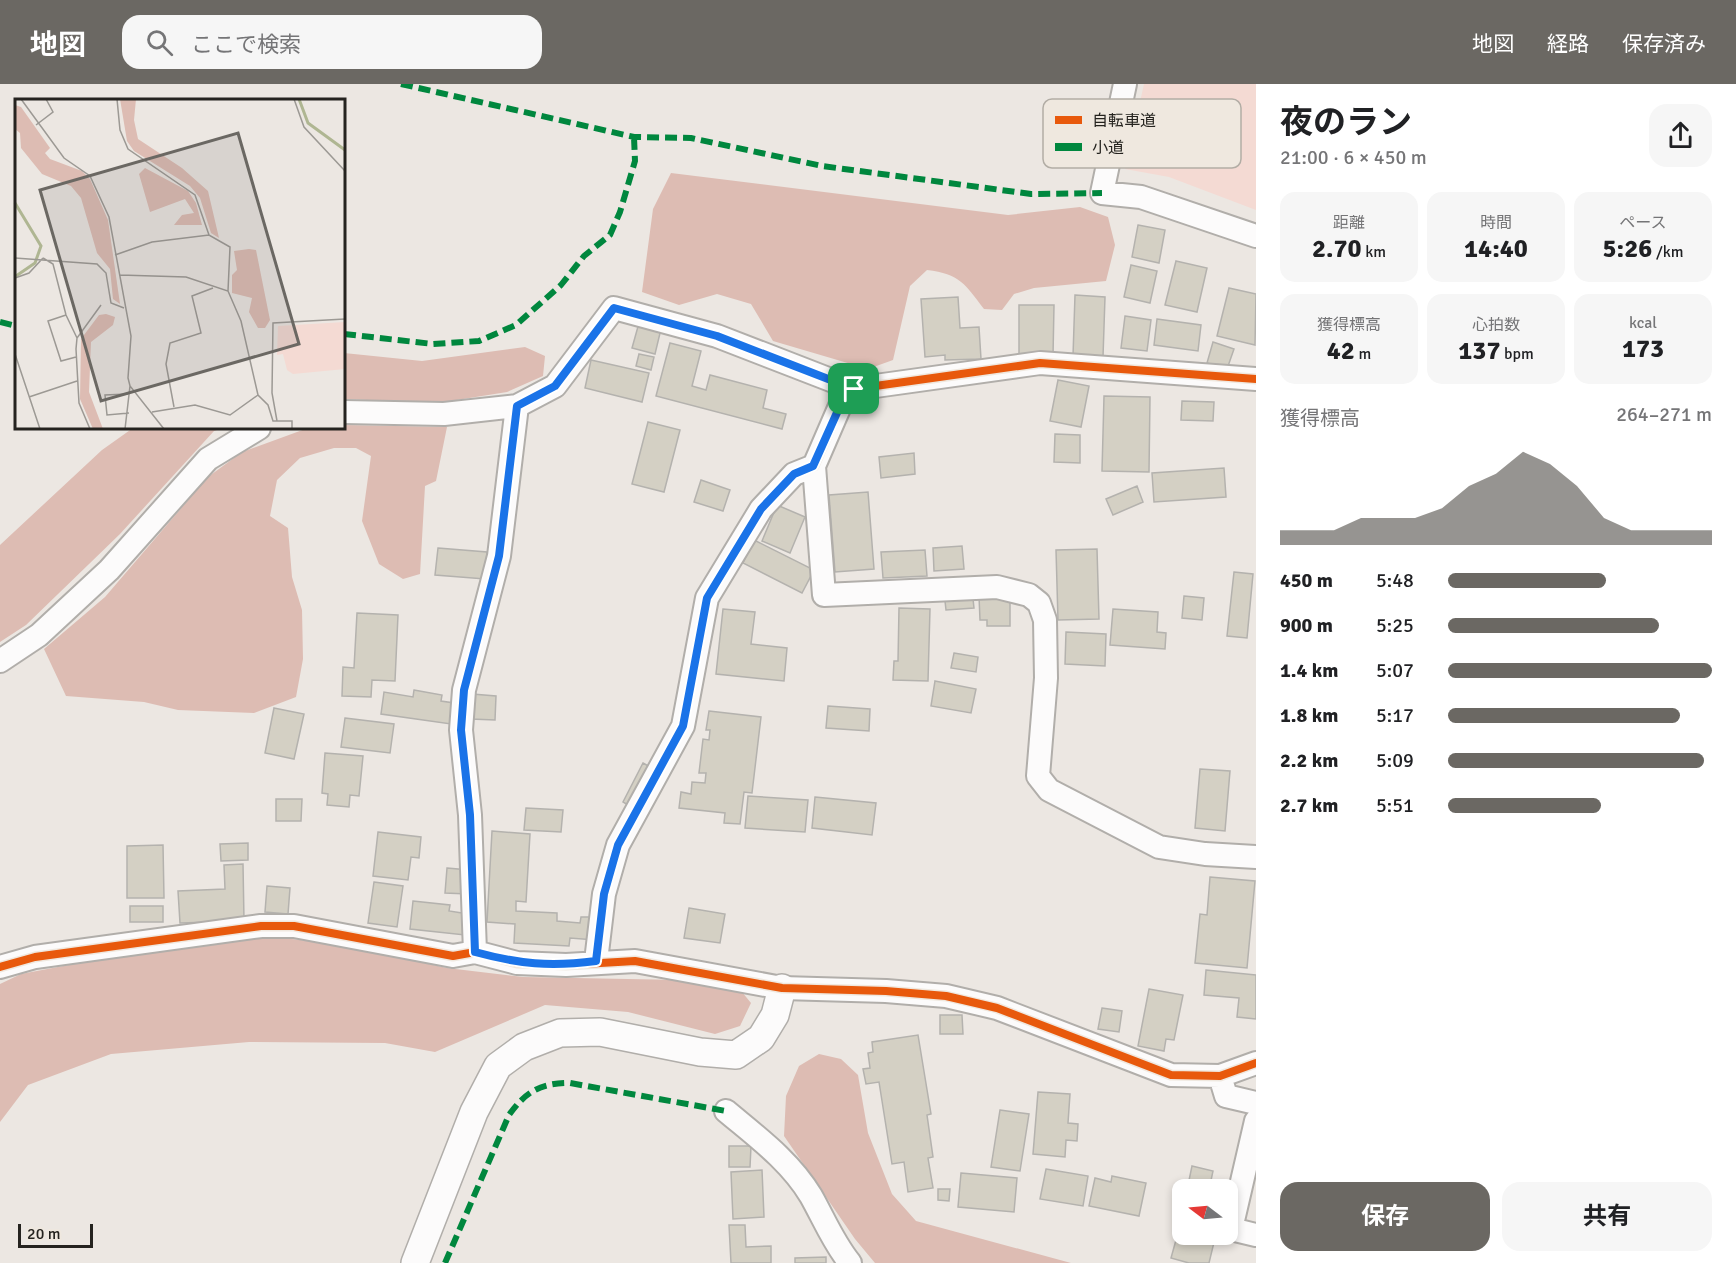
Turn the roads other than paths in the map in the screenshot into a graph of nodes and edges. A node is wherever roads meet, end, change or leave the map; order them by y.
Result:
1 (1125, 84) edge
2 (1122, 99) edge
3 (1107, 168) edge
4 (1256, 236) edge
5 (1256, 379) edge
6 (854, 389) junction
7 (517, 406) junction
8 (345, 412) edge
9 (257, 429) edge
10 (813, 466) junction
11 (0, 661) edge
12 (1256, 857) edge
13 (475, 952) junction
14 (596, 961) junction
15 (0, 967) edge
16 (782, 988) junction
17 (1256, 1063) edge
18 (1220, 1077) junction
19 (1256, 1103) edge
20 (726, 1111) dead end
21 (1256, 1121) edge
22 (1256, 1235) edge
23 (415, 1263) edge
24 (850, 1263) edge

1 - 2 street
3 - 4 street
5 - 6 street
6 - 7 street
6 - 10 street
7 - 8 street
7 - 13 street
9 - 11 street
10 - 12 street
10 - 14 street
13 - 14 street
13 - 15 street
14 - 16 street
16 - 18 street
16 - 23 street
17 - 18 street
18 - 19 street
20 - 24 street
21 - 22 street

